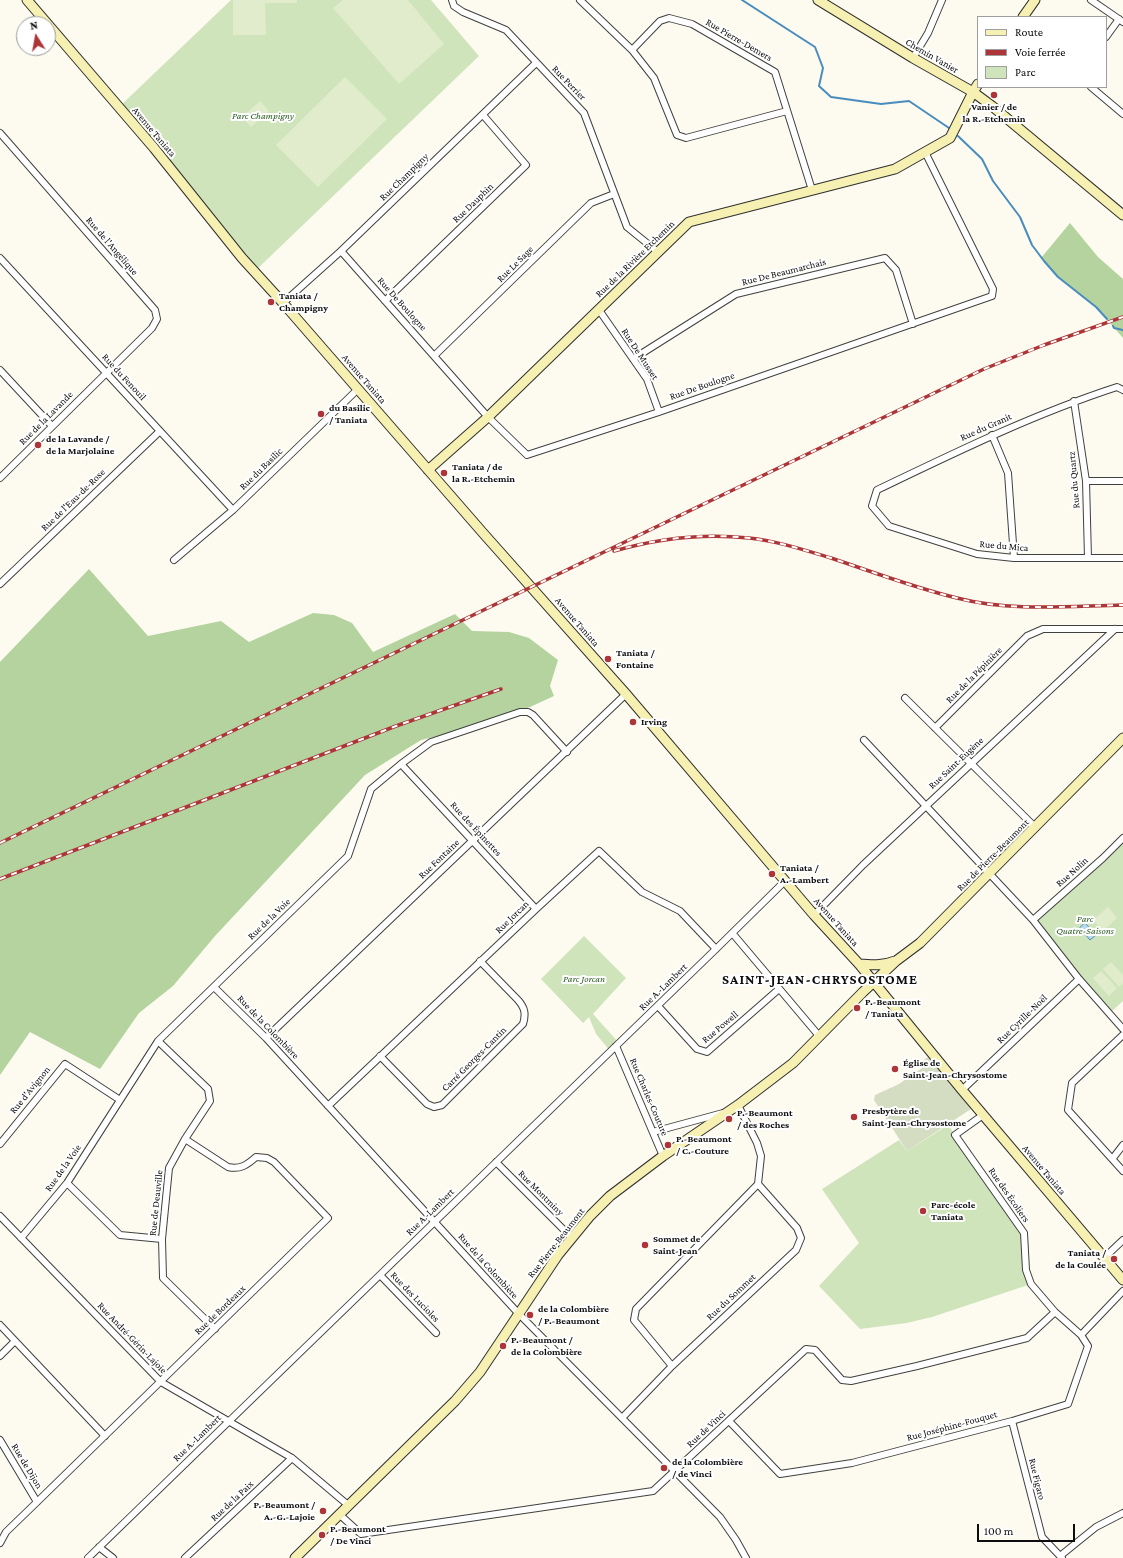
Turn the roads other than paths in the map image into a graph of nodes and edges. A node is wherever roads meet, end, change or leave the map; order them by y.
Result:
1 (28, 0) edge
2 (452, 0) edge
3 (580, 0) edge
4 (818, 0) edge
5 (942, 0) edge
6 (1035, 0) edge
7 (1091, 0) edge
8 (1024, 16) edge
9 (1121, 21) edge
10 (1107, 36) edge
11 (632, 50) junction
12 (913, 58) junction
13 (536, 63) junction
14 (977, 86) edge
15 (1092, 88) edge
16 (973, 92) junction
17 (787, 111) junction
18 (1123, 114) edge
19 (483, 115) junction
20 (0, 133) edge
21 (925, 152) junction
22 (812, 190) junction
23 (614, 194) junction
24 (1123, 215) edge
25 (342, 251) junction
26 (658, 252) junction
27 (0, 258) edge
28 (385, 301) junction
29 (284, 303) junction
30 (599, 310) junction
31 (913, 324) junction
32 (434, 356) junction
33 (633, 359) junction
34 (0, 370) edge
35 (106, 373) junction
36 (358, 389) junction
37 (1123, 390) edge
38 (1074, 401) junction
39 (659, 412) junction
40 (488, 417) junction
41 (52, 426) junction
42 (160, 431) junction
43 (992, 435) junction
44 (428, 470) junction
45 (0, 478) edge
46 (1086, 481) junction
47 (1123, 481) edge
48 (872, 506) joint
49 (233, 510) junction
50 (1014, 558) junction
51 (1088, 558) junction
52 (1123, 558) edge
53 (174, 560) dead end
54 (0, 584) edge
55 (1115, 629) junction
56 (1123, 629) edge
57 (626, 694) junction
58 (905, 698) dead end
59 (935, 728) junction
60 (1123, 738) edge
61 (864, 740) dead end
62 (567, 752) junction
63 (971, 763) junction
64 (401, 764) junction
65 (925, 806) junction
66 (1035, 827) junction
67 (1123, 838) edge
68 (473, 841) junction
69 (989, 874) junction
70 (785, 881) junction
71 (536, 909) junction
72 (814, 915) junction
73 (1033, 920) junction
74 (733, 934) junction
75 (716, 949) junction
76 (480, 961) junction
77 (896, 961) junction
78 (858, 964) junction
79 (1079, 979) junction
80 (874, 982) junction
81 (214, 987) junction
82 (779, 989) junction
83 (658, 1006) junction
84 (1123, 1029) edge
85 (1123, 1035) edge
86 (820, 1037) junction
87 (266, 1038) junction
88 (158, 1041) junction
89 (616, 1046) junction
90 (380, 1056) junction
91 (962, 1090) junction
92 (120, 1100) junction
93 (738, 1105) junction
94 (328, 1106) junction
95 (728, 1112) junction
96 (983, 1115) junction
97 (653, 1132) junction
98 (186, 1139) junction
99 (0, 1144) edge
100 (1123, 1144) edge
101 (663, 1156) junction
102 (1113, 1158) junction
103 (496, 1162) junction
104 (1123, 1171) edge
105 (67, 1183) junction
106 (758, 1184) junction
107 (0, 1216) edge
108 (435, 1222) junction
109 (572, 1237) junction
110 (21, 1238) junction
111 (162, 1239) junction
112 (1123, 1240) edge
113 (1104, 1258) junction
114 (380, 1275) junction
115 (1123, 1280) edge
116 (1123, 1291) edge
117 (1055, 1312) junction
118 (518, 1313) junction
119 (0, 1325) edge
120 (215, 1329) junction
121 (436, 1333) dead end
122 (1081, 1335) junction
123 (14, 1341) junction
124 (0, 1356) edge
125 (672, 1366) junction
126 (161, 1382) junction
127 (622, 1418) junction
128 (229, 1421) junction
129 (729, 1421) junction
130 (1012, 1421) junction
131 (105, 1436) junction
132 (0, 1440) edge
133 (292, 1458) junction
134 (675, 1471) junction
135 (37, 1502) junction
136 (348, 1504) junction
137 (1123, 1513) edge
138 (339, 1514) junction
139 (0, 1543) edge
140 (99, 1547) junction
141 (1061, 1557) edge
142 (88, 1558) edge
143 (113, 1558) edge
144 (185, 1558) edge
145 (295, 1558) edge
146 (746, 1558) edge

1 - 29 main road, Avenue Taniata
2 - 13 street, Rue Perrier
3 - 11 street
4 - 12 main road, Chemin Vanier
5 - 12 street
6 - 8 main road
7 - 9 street
9 - 10 street
11 - 17 street, Rue Pierre-Demers
11 - 17 street
12 - 16 main road, Chemin Vanier
13 - 19 street, Rue Champigny
13 - 23 street, Rue Perrier
14 - 16 main road, Rue de la Rivière Etchemin
15 - 18 street
16 - 21 main road, Rue de la Rivière Etchemin
16 - 24 main road, Chemin Vanier
17 - 22 street, Rue Pierre-Demers
19 - 25 street, Rue Champigny
19 - 28 street, Rue Dauphin
20 - 35 street, Rue de l'Angélique
21 - 22 main road, Rue de la Rivière Etchemin
21 - 31 street, Rue De Boulogne
22 - 26 main road, Rue de la Rivière Etchemin
23 - 26 street, Rue Perrier
23 - 32 street, Rue Le Sage
25 - 28 street, Rue De Boulogne
25 - 29 street, Rue Champigny
26 - 30 main road, Rue de la Rivière Etchemin
27 - 35 street, Rue du Fenouil
28 - 32 street, Rue De Boulogne
29 - 36 main road, Avenue Taniata
30 - 33 street, Rue De Musset
30 - 40 main road, Rue de la Rivière Etchemin
31 - 33 street, Rue De Beaumarchais
31 - 39 street, Rue De Boulogne
32 - 40 street, Rue De Boulogne
33 - 39 street, Rue De Musset
34 - 41 street
35 - 41 street, Rue de la Lavande
35 - 42 street, Rue du Fenouil
36 - 44 main road, Avenue Taniata
36 - 49 street, Rue du Basilic
37 - 38 street, Rue du Granit
38 - 43 street, Rue du Granit
38 - 46 street, Rue du Quartz
39 - 40 street, Rue De Boulogne
40 - 44 main road, Rue de la Rivière Etchemin
41 - 45 street, Rue de la Lavande
42 - 49 street, Rue du Fenouil
42 - 54 street, Rue de l'Eau-de-Rose
43 - 48 street, Rue du Granit
43 - 50 street
44 - 57 main road, Avenue Taniata
46 - 47 street
46 - 51 street, Rue du Quartz
48 - 50 street, Rue du Mica
49 - 53 street, Rue du Basilic
50 - 51 street, Rue du Mica
51 - 52 street, Rue du Mica
55 - 56 street
55 - 59 street, Rue de la Pépinière
55 - 63 street, Rue Saint-Eugène
57 - 62 street, Rue Fontaine
57 - 70 main road, Avenue Taniata
58 - 59 street
59 - 63 street
60 - 66 main road, Rue de Pierre-Beaumont
61 - 65 street
62 - 64 street, Rue de la Voie
62 - 68 street, Rue Fontaine
63 - 65 street, Rue Saint-Eugène
63 - 66 street
64 - 68 street, Rue des Épinettes
64 - 81 street, Rue de la Voie
65 - 69 street
65 - 72 street, Rue Saint-Eugène
66 - 69 main road, Rue de Pierre-Beaumont
67 - 73 street, Rue Nolin
68 - 71 street, Rue des Épinettes
68 - 87 street, Rue Fontaine
69 - 73 street
69 - 77 main road, Rue de Pierre-Beaumont
70 - 72 main road, Avenue Taniata
70 - 74 street, Rue A.-Lambert
71 - 75 street, Rue Jorcan
71 - 76 street, Rue Jorcan
72 - 78 main road, Avenue Taniata
73 - 79 street
74 - 75 street, Rue A.-Lambert
74 - 82 street
75 - 83 street, Rue A.-Lambert
76 - 90 street, Rue Jorcan
76 - 90 street, Carré Georges-Cantin
77 - 78 main road
77 - 80 main road, Rue de Pierre-Beaumont
78 - 80 main road, Avenue Taniata
79 - 84 street
79 - 91 street, Rue Cyrille-Noël
80 - 86 main road, Rue Pierre-Beaumont
80 - 91 main road, Avenue Taniata
81 - 87 street, Rue de la Colombière
81 - 88 street, Rue de la Voie
82 - 83 street, Rue Powell
82 - 86 street
83 - 89 street, Rue A.-Lambert
85 - 102 street
86 - 93 main road, Rue Pierre-Beaumont
87 - 94 street, Rue de la Colombière
88 - 92 street, Rue de la Voie
88 - 98 street, Rue de Deauville
89 - 97 street, Rue Charles-Couture
89 - 103 street, Rue A.-Lambert
90 - 94 street, Rue Jorcan
91 - 96 main road, Avenue Taniata
92 - 99 street, Rue d'Avignon
92 - 105 street, Rue de la Voie
93 - 95 main road, Rue Pierre-Beaumont
93 - 106 street
94 - 108 street, Rue de la Colombière
95 - 97 street
95 - 101 main road, Rue Pierre-Beaumont
96 - 113 main road, Avenue Taniata
96 - 117 street, Rue des Écoliers
97 - 101 street, Rue Charles-Couture
98 - 111 street, Rue de Deauville
98 - 120 street, Rue de Bordeaux
100 - 102 street
101 - 109 main road, Rue Pierre-Beaumont
102 - 104 street
103 - 108 street, Rue A.-Lambert
103 - 109 street, Rue Montminy
105 - 110 street, Rue de la Voie
105 - 111 street
106 - 125 street
106 - 125 street, Rue du Sommet
107 - 110 street, Rue André-Gérin-Lajoie
108 - 114 street, Rue A.-Lambert
108 - 118 street, Rue de la Colombière
109 - 118 main road, Rue Pierre-Beaumont
110 - 126 street, Rue André-Gérin-Lajoie
111 - 120 street, Rue de Deauville
112 - 113 street
113 - 115 main road, Avenue Taniata
114 - 121 street, Rue des Lucioles
114 - 128 street, Rue A.-Lambert
116 - 122 street
117 - 122 street, Rue des Écoliers
117 - 129 street, Rue de Vinci
118 - 127 street, Rue de la Colombière
118 - 136 main road, Rue Pierre-Beaumont
119 - 123 street
120 - 126 street, Rue de Bordeaux
122 - 130 street, Rue Joséphine-Fouquet
123 - 124 street
123 - 131 street
125 - 127 street, Rue du Sommet
126 - 128 street, Rue André-Gérin-Lajoie
126 - 131 street, Rue de Bordeaux
127 - 134 street, Rue de la Colombière
128 - 133 street, Rue André-Gérin-Lajoie
128 - 140 street, Rue A.-Lambert
129 - 130 street, Rue Joséphine-Fouquet
129 - 134 street, Rue de Vinci
130 - 141 street, Rue Figaro
131 - 135 street, Rue de Bordeaux
132 - 135 street, Rue de Dijon
133 - 136 street, Rue André-Gérin-Lajoie
133 - 144 street, Rue de la Paix
134 - 138 street, Rue de Vinci
134 - 146 street, Rue de la Colombière
135 - 139 street, Rue de Bordeaux
136 - 138 main road, Rue Pierre-Beaumont
137 - 141 street
138 - 145 main road, Rue Pierre-Beaumont
140 - 142 street, Rue A.-Lambert
140 - 143 street

